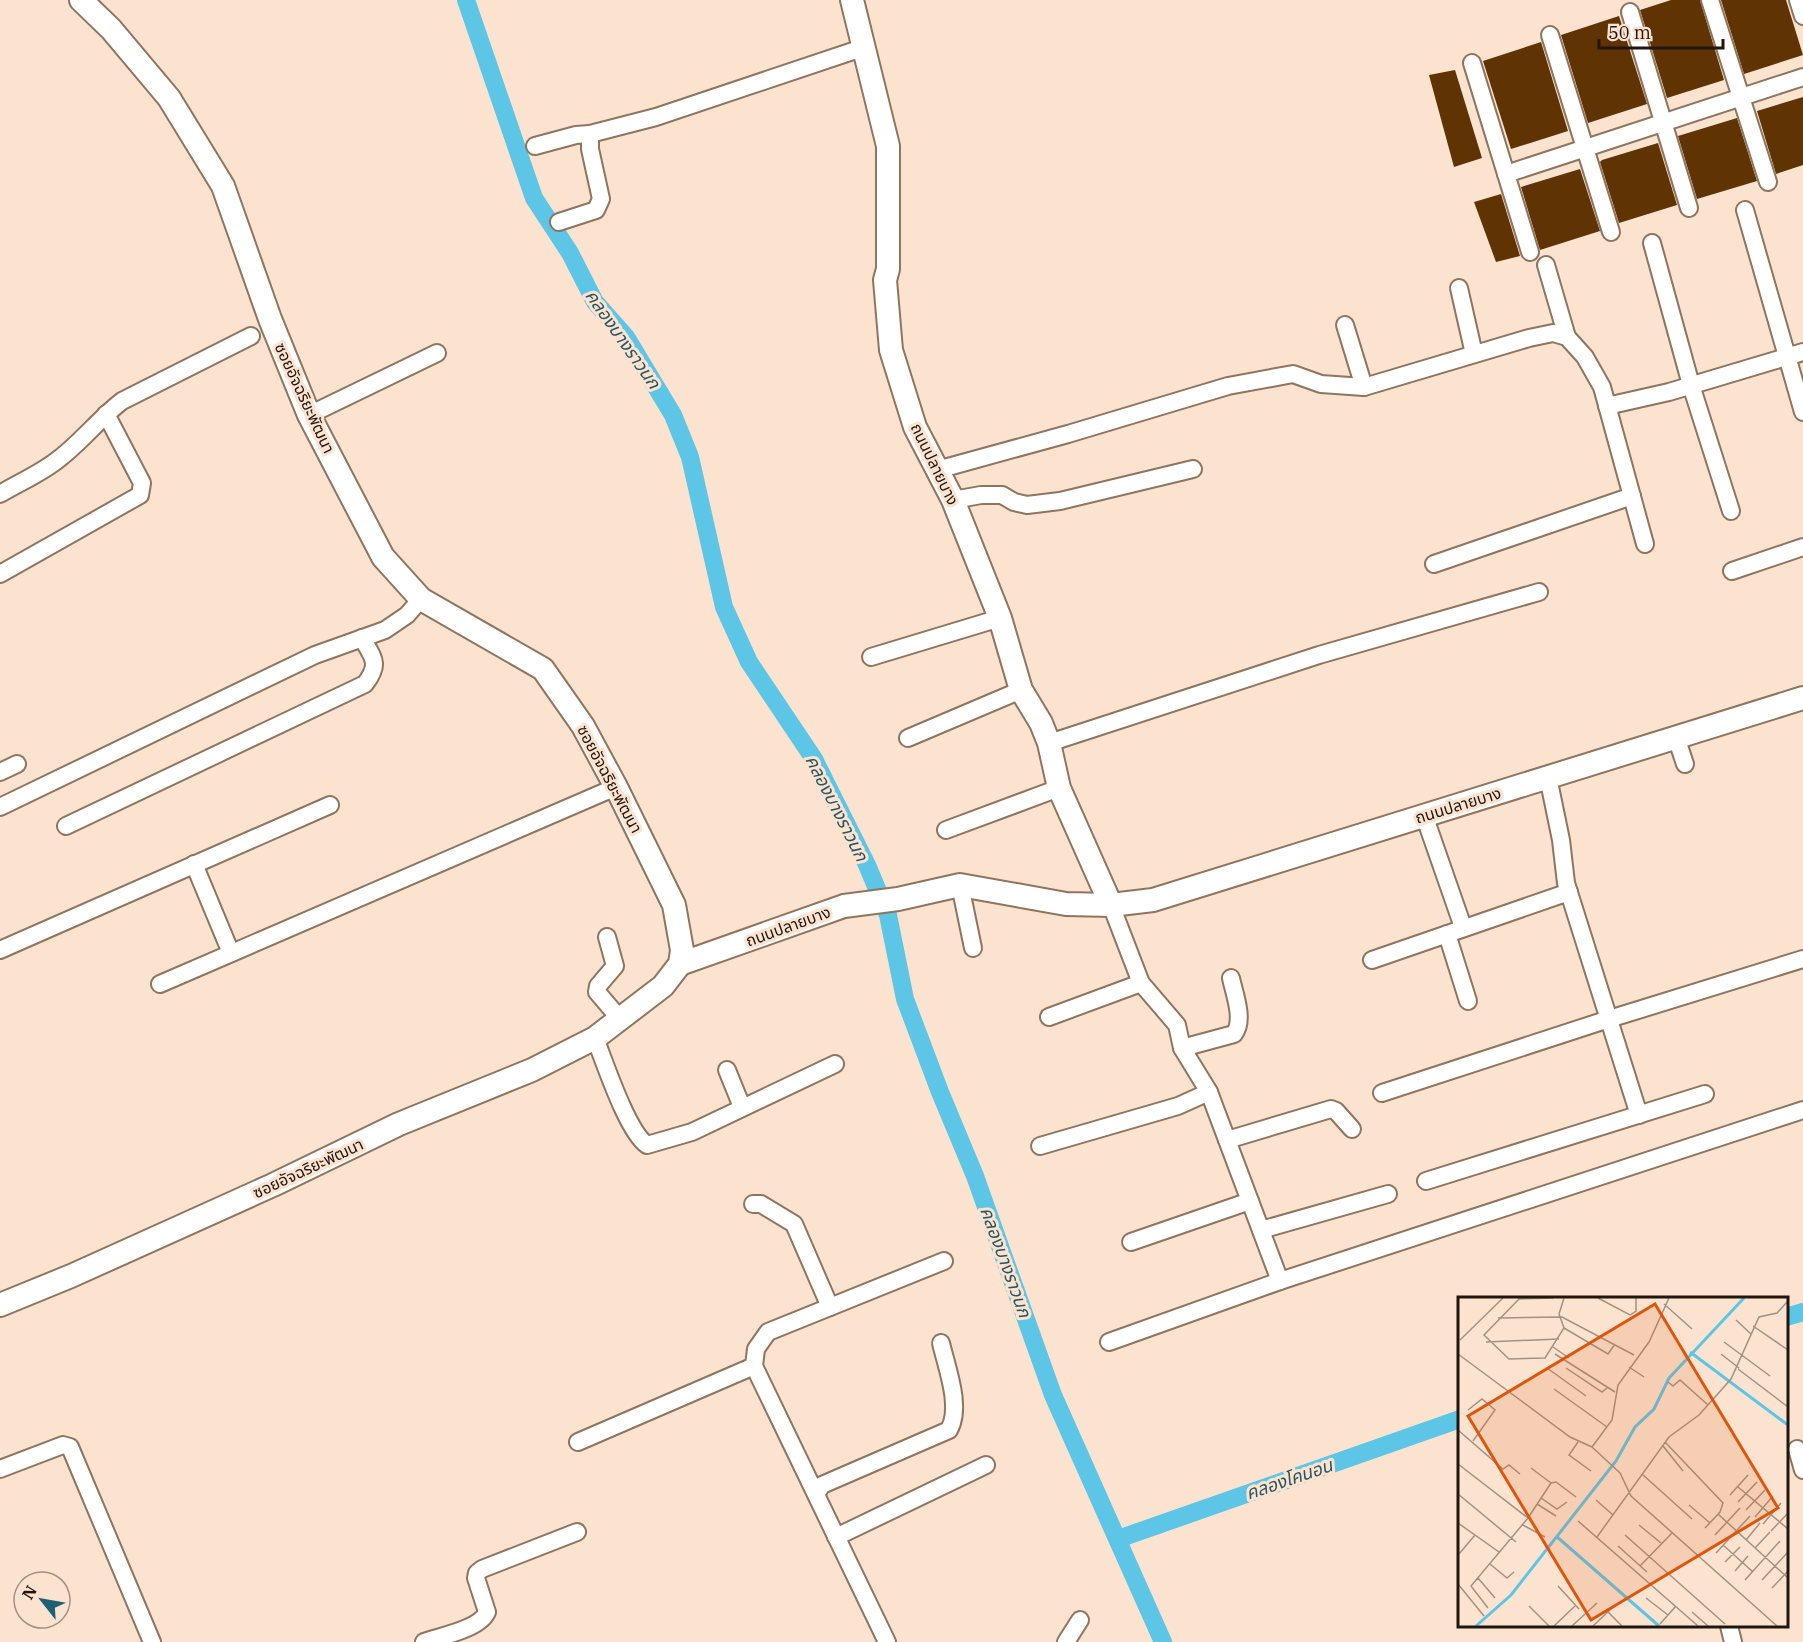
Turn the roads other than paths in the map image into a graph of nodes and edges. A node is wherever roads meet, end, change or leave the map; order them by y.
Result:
1 (81, 0) edge
2 (852, 0) edge
3 (1710, 0) edge
4 (1798, 0) edge
5 (1630, 12) dead end
6 (1803, 16) edge
7 (1551, 34) dead end
8 (865, 47) junction
9 (1472, 63) dead end
10 (1803, 77) edge
11 (1740, 97) junction
12 (1664, 123) junction
13 (590, 134) junction
14 (535, 146) dead end
15 (1585, 148) junction
16 (1506, 174) junction
17 (1768, 182) dead end
18 (1689, 208) dead end
19 (1745, 210) dead end
20 (559, 222) dead end
21 (1611, 232) dead end
22 (1652, 243) dead end
23 (1530, 252) dead end
24 (1546, 265) dead end
25 (1459, 288) dead end
26 (1345, 325) dead end
27 (251, 336) dead end
28 (1567, 338) junction
29 (1803, 352) edge
30 (436, 353) dead end
31 (1474, 354) junction
32 (1786, 357) junction
33 (1691, 386) junction
34 (1364, 387) junction
35 (1607, 406) junction
36 (1803, 412) edge
37 (106, 414) junction
38 (309, 415) junction
39 (938, 470) junction
40 (1193, 470) dead end
41 (0, 494) edge
42 (1632, 496) junction
43 (953, 500) junction
44 (1731, 511) dead end
45 (1645, 544) dead end
46 (1803, 547) edge
47 (1434, 564) dead end
48 (1732, 571) dead end
49 (0, 574) edge
50 (1539, 592) dead end
51 (421, 599) junction
52 (1000, 618) junction
53 (362, 638) junction
54 (871, 657) dead end
55 (1021, 690) junction
56 (1803, 698) edge
57 (1676, 737) junction
58 (908, 738) dead end
59 (1049, 743) junction
60 (17, 764) dead end
61 (1685, 764) dead end
62 (0, 772) edge
63 (1548, 777) junction
64 (616, 787) junction
65 (1059, 788) junction
66 (330, 805) dead end
67 (0, 807) edge
68 (1424, 815) junction
69 (66, 826) dead end
70 (946, 830) dead end
71 (194, 864) junction
72 (960, 885) junction
73 (1569, 892) junction
74 (1111, 905) junction
75 (1463, 927) junction
76 (1447, 934) junction
77 (607, 937) dead end
78 (974, 948) dead end
79 (0, 950) edge
80 (231, 953) junction
81 (1803, 959) edge
82 (1372, 960) dead end
83 (680, 964) junction
84 (1231, 978) dead end
85 (1141, 983) junction
86 (160, 984) dead end
87 (1468, 1001) dead end
88 (1049, 1017) dead end
89 (620, 1019) junction
90 (1609, 1019) junction
91 (595, 1038) junction
92 (1182, 1048) junction
93 (835, 1064) dead end
94 (727, 1070) dead end
95 (1209, 1092) junction
96 (1382, 1093) dead end
97 (1705, 1094) dead end
98 (742, 1107) junction
99 (1803, 1110) edge
100 (1639, 1115) junction
101 (1352, 1129) dead end
102 (1227, 1140) junction
103 (1040, 1146) dead end
104 (1426, 1181) dead end
105 (1388, 1194) dead end
106 (1250, 1201) junction
107 (753, 1204) dead end
108 (1261, 1230) junction
109 (1131, 1242) dead end
110 (944, 1261) dead end
111 (1281, 1281) junction
112 (0, 1305) edge
113 (830, 1307) junction
114 (1109, 1342) dead end
115 (941, 1343) dead end
116 (754, 1366) junction
117 (578, 1442) dead end
118 (1797, 1449) dead end
119 (986, 1465) dead end
120 (0, 1469) edge
121 (1803, 1470) edge
122 (816, 1494) junction
123 (577, 1532) dead end
124 (837, 1537) junction
125 (1080, 1620) dead end
126 (1729, 1627) edge
127 (152, 1642) edge
128 (424, 1642) edge
129 (887, 1642) edge
130 (1066, 1642) edge
131 (1733, 1642) edge

1 - 38 street, ซอยอัจฉริยะพัฒนา
2 - 8 street, ถนนปลายบาง
3 - 11 street
4 - 6 street
5 - 12 street
7 - 15 street
8 - 13 street
8 - 39 street, ถนนปลายบาง
9 - 16 street
10 - 11 street
11 - 12 street
11 - 17 street
12 - 15 street
12 - 18 street
13 - 14 street
13 - 20 street
15 - 16 street
15 - 21 street
16 - 23 street
19 - 32 street
22 - 33 street
24 - 28 street
25 - 31 street
26 - 34 street
27 - 37 street
28 - 31 street
28 - 35 street
29 - 32 street
30 - 38 street
31 - 34 street
32 - 33 street
32 - 36 street
33 - 35 street
33 - 44 street
34 - 39 street
35 - 42 street
37 - 41 street
37 - 49 street
38 - 51 street, ซอยอัจฉริยะพัฒนา
39 - 43 street, ถนนปลายบาง
40 - 43 street
42 - 45 street
42 - 47 street
43 - 52 street, ถนนปลายบาง
46 - 48 street
50 - 59 street
51 - 53 street
51 - 64 street, ซอยอัจฉริยะพัฒนา
52 - 54 street
52 - 55 street, ถนนปลายบาง
53 - 67 street
53 - 69 street
55 - 58 street
55 - 59 street, ถนนปลายบาง
56 - 57 street, ถนนปลายบาง
57 - 61 street
57 - 63 street, ถนนปลายบาง
59 - 65 street, ถนนปลายบาง
60 - 62 street
63 - 68 street, ถนนปลายบาง
63 - 73 street
64 - 80 street
64 - 83 street, ซอยอัจฉริยะพัฒนา
65 - 70 street
65 - 74 street, ถนนปลายบาง
66 - 71 street
68 - 74 street, ถนนปลายบาง
68 - 75 street
71 - 79 street
71 - 80 street
72 - 74 street, ถนนปลายบาง
72 - 78 street
72 - 83 street, ถนนปลายบาง
73 - 75 street
73 - 90 street
74 - 85 street
75 - 76 street
76 - 82 street
76 - 87 street
77 - 89 street
80 - 86 street
81 - 90 street
83 - 89 street, ซอยอัจฉริยะพัฒนา
84 - 92 street
85 - 88 street
85 - 92 street
89 - 91 street, ซอยอัจฉริยะพัฒนา
90 - 96 street
90 - 100 street
91 - 98 street
91 - 112 street, ซอยอัจฉริยะพัฒนา
92 - 95 street
93 - 98 street
94 - 98 street
95 - 102 street
95 - 103 street
97 - 100 street
99 - 111 street
100 - 104 street
101 - 102 street
102 - 106 street
105 - 108 street
106 - 108 street
106 - 109 street
107 - 113 street
108 - 111 street
110 - 113 street
111 - 114 street
113 - 116 street
115 - 122 street
116 - 117 street
116 - 122 street
118 - 121 street
119 - 124 street
120 - 127 street
122 - 124 street
123 - 128 street
124 - 129 street
125 - 130 street
126 - 131 street

